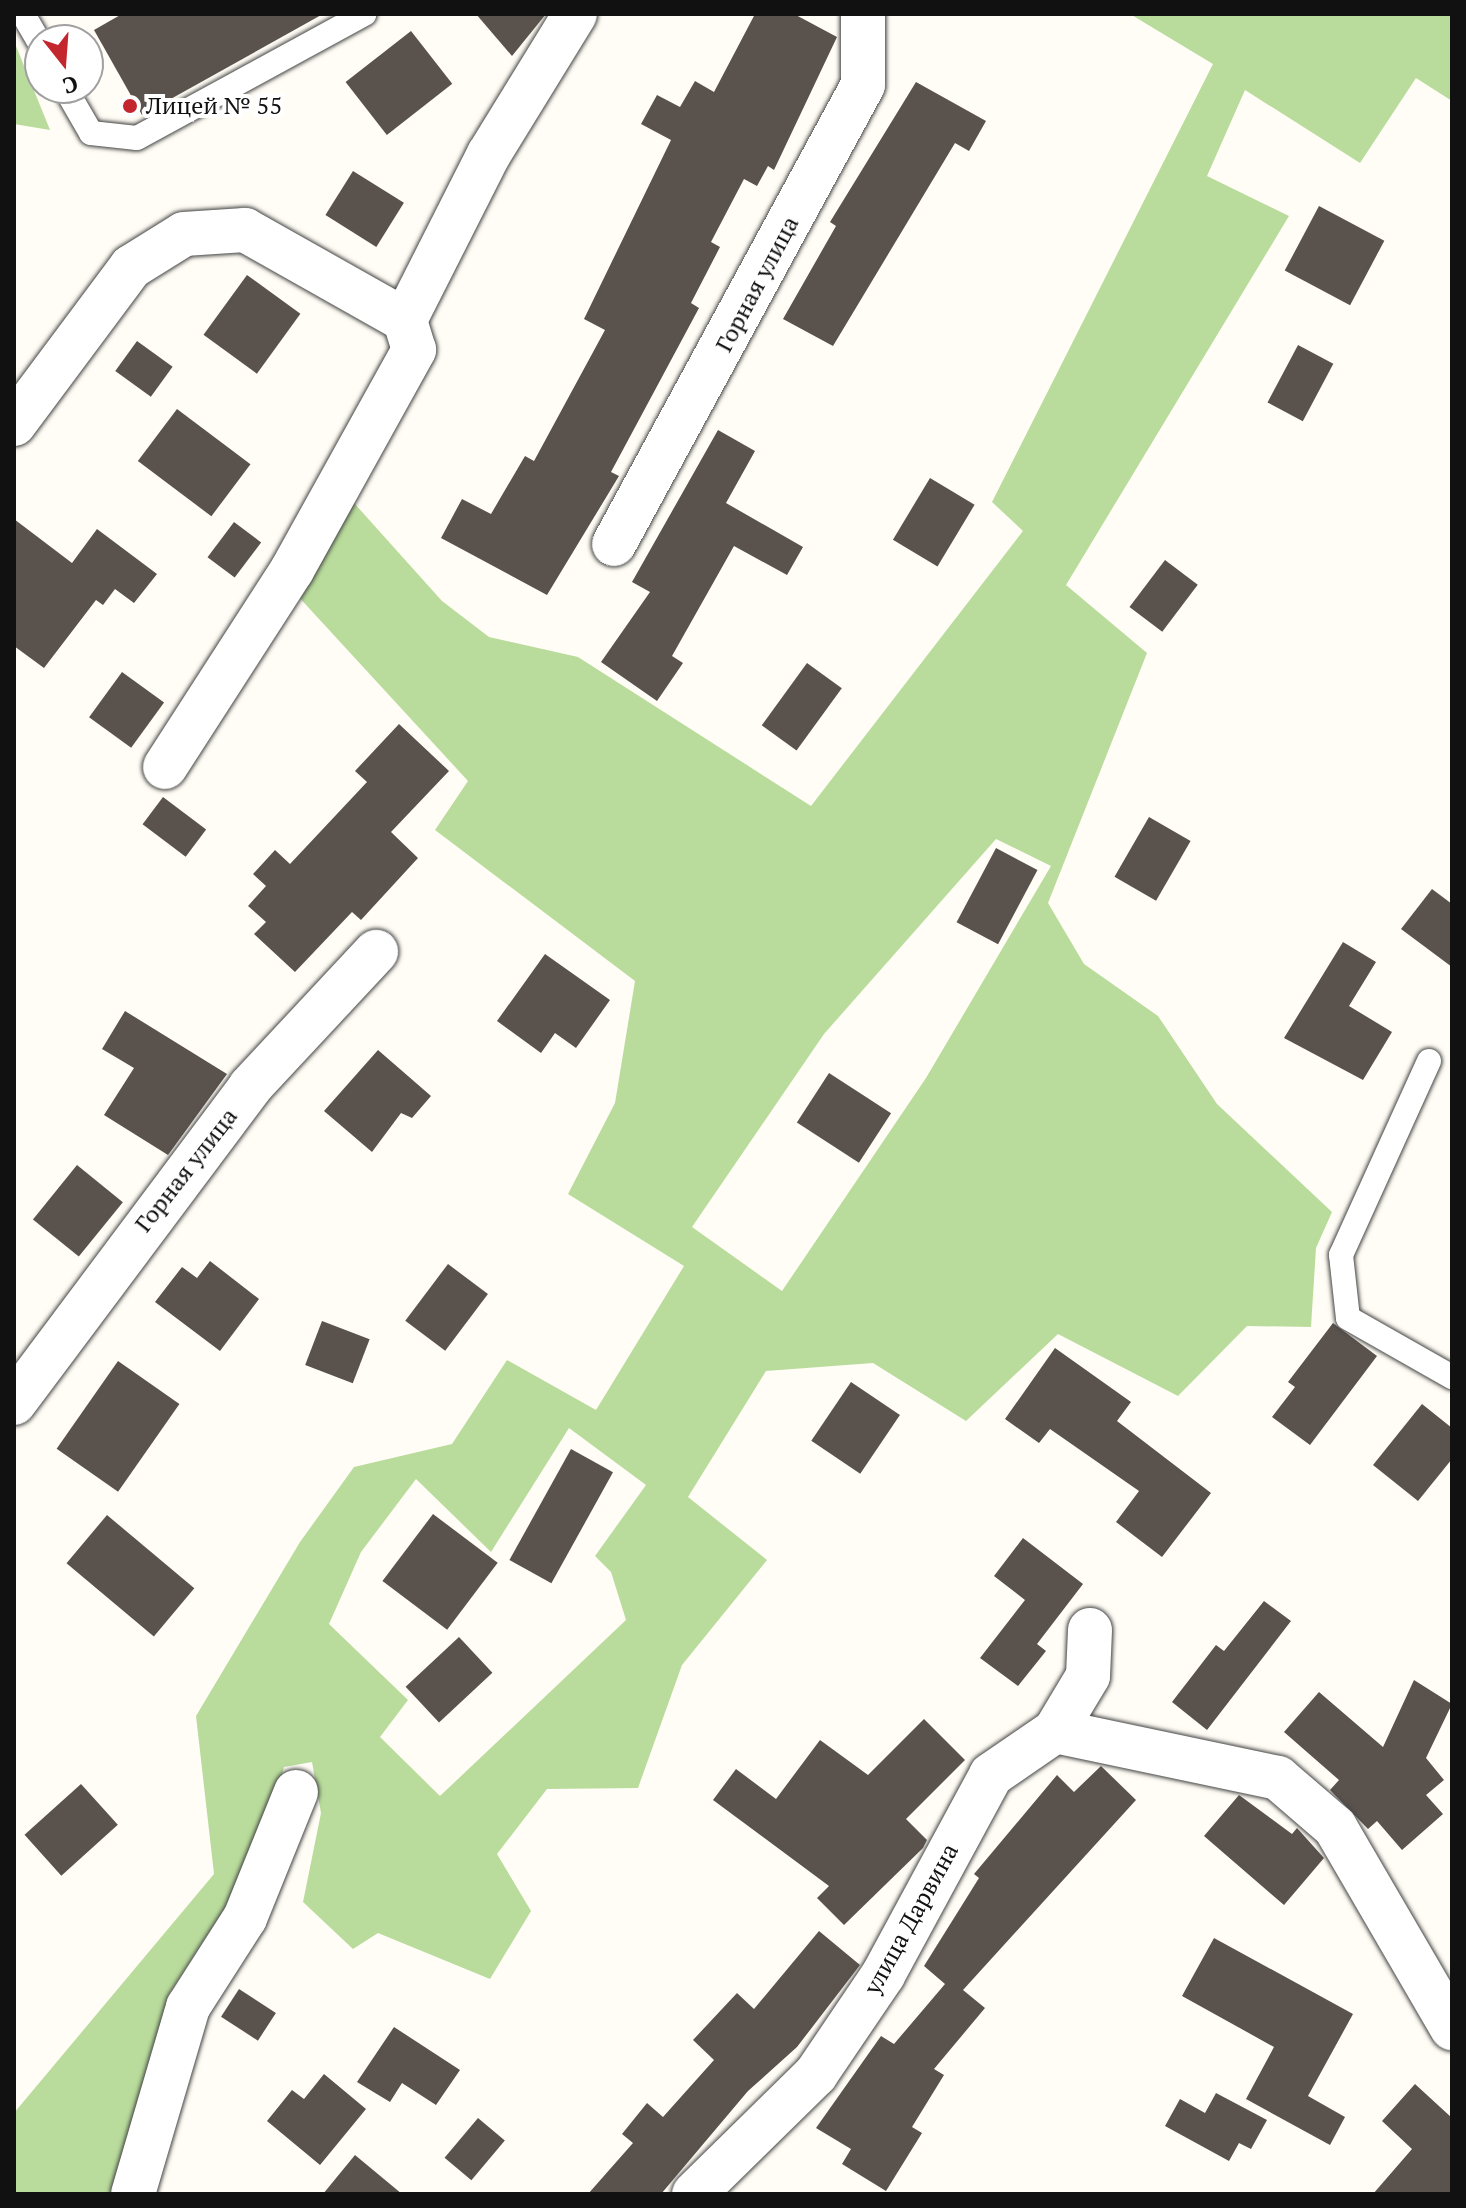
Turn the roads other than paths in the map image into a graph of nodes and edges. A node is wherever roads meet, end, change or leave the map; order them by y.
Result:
1 (364, 14) edge
2 (575, 14) edge
3 (863, 14) edge
4 (74, 104) edge
5 (405, 320) junction
6 (14, 424) edge
7 (614, 544) dead end
8 (165, 767) dead end
9 (376, 952) dead end
10 (1429, 1061) dead end
11 (1452, 1377) edge
12 (14, 1403) edge
13 (1090, 1630) dead end
14 (1055, 1731) junction
15 (296, 1792) dead end
16 (1452, 2028) edge
17 (133, 2194) edge
18 (694, 2194) edge

1 - 4 lane
2 - 5 street
3 - 7 street, Горная улица
5 - 6 street
5 - 8 street
9 - 12 street, Горная улица
10 - 11 lane
13 - 14 street, улица Дарвина
14 - 16 street
14 - 18 street, улица Дарвина
15 - 17 street

